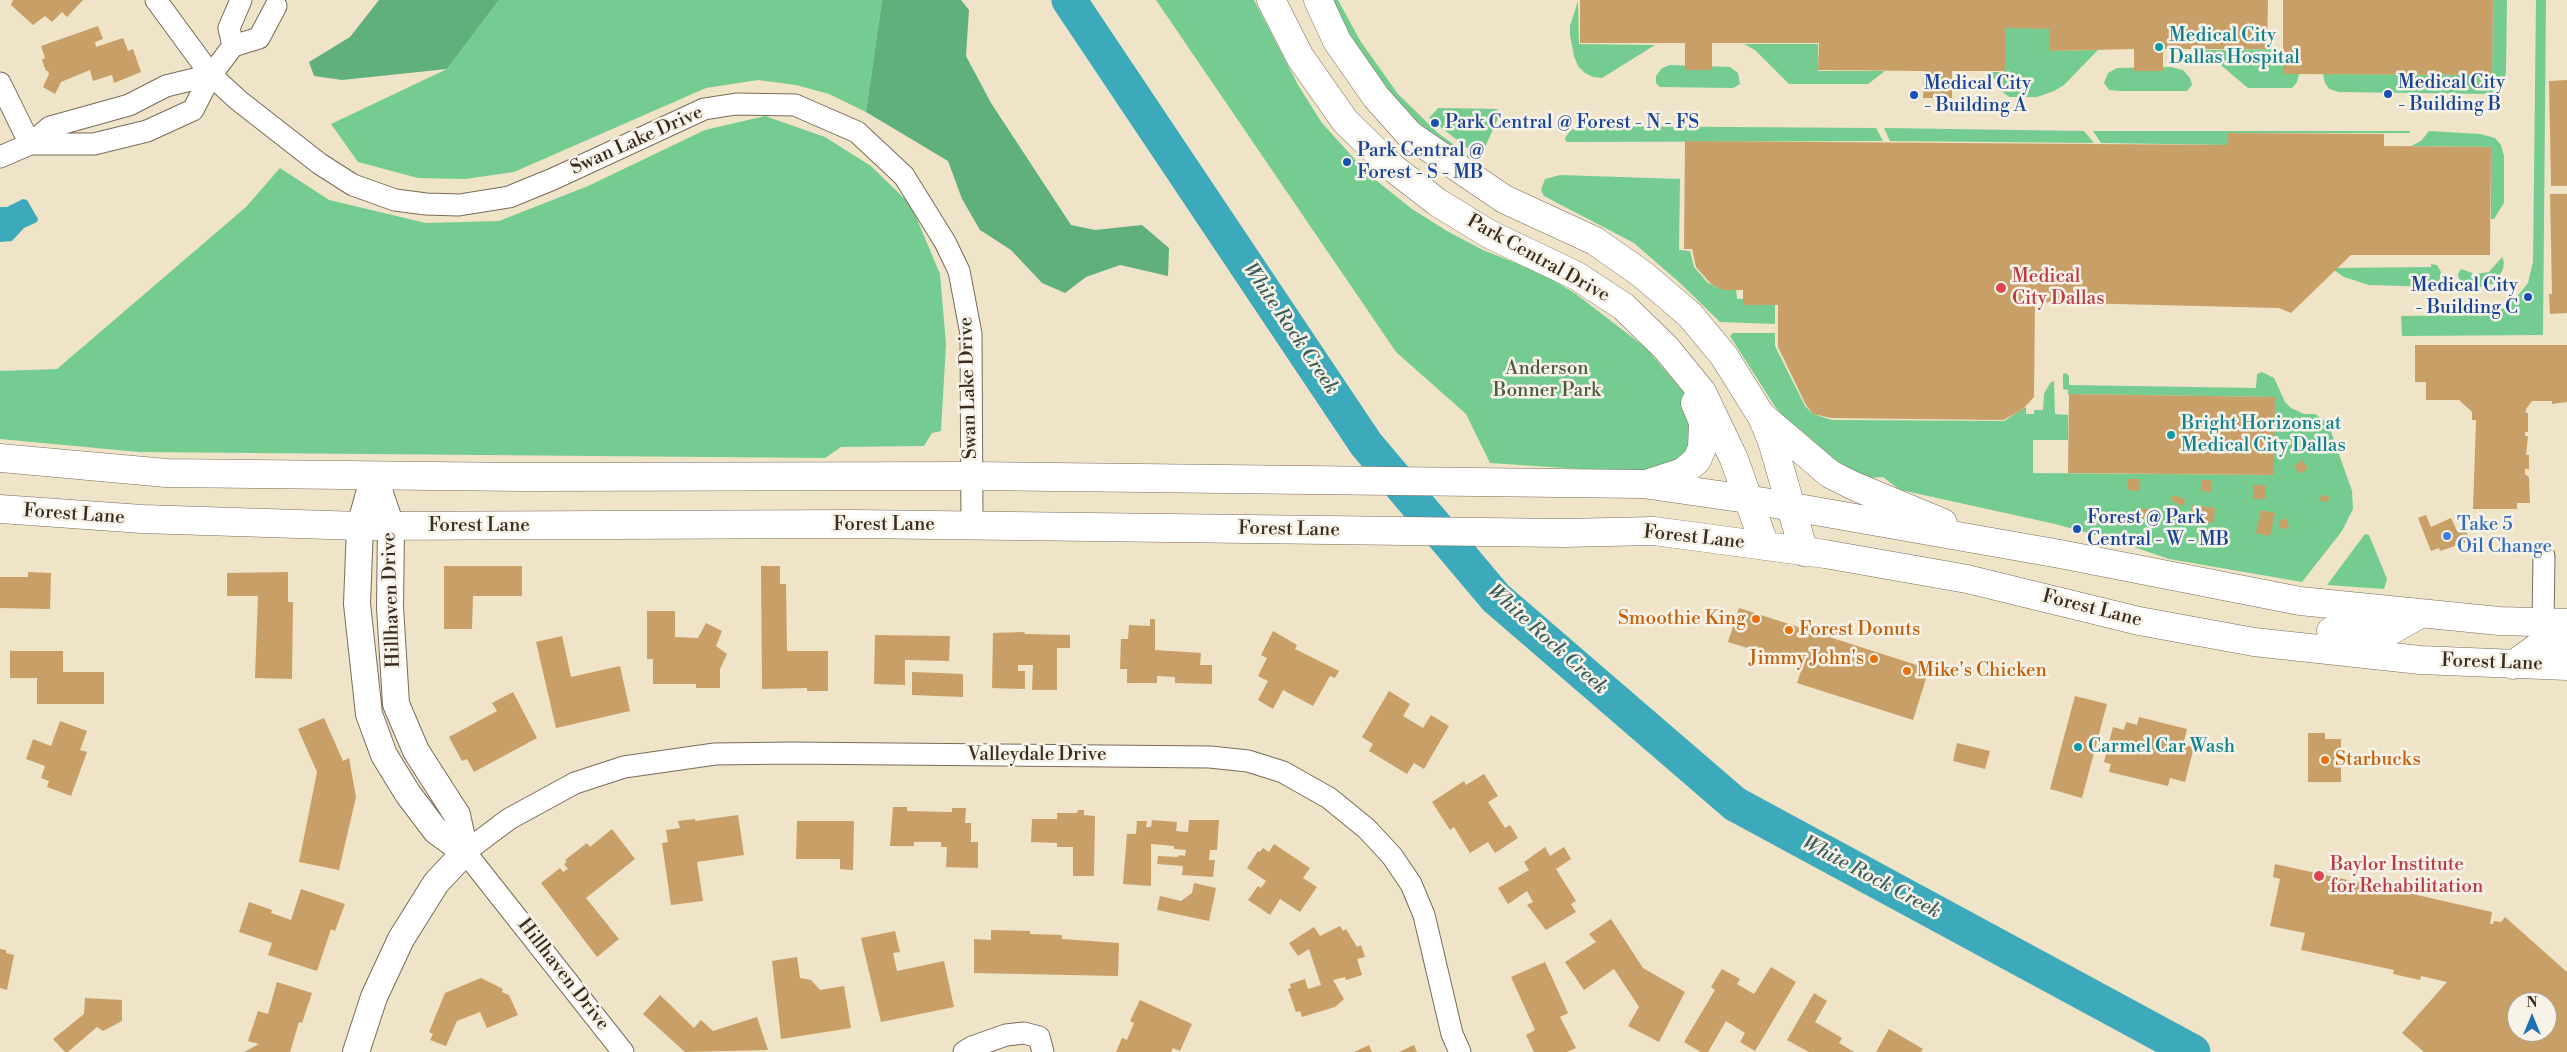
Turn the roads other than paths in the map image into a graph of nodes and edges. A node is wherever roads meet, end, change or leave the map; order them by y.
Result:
1 (156, 0) edge
2 (241, 0) edge
3 (1270, 0) edge
4 (1318, 0) edge
5 (276, 6) dead end
6 (234, 46) junction
7 (211, 74) junction
8 (0, 83) edge
9 (30, 144) junction
10 (0, 157) edge
11 (1504, 199) junction
12 (1489, 234) junction
13 (1666, 348) junction
14 (1762, 417) junction
15 (0, 458) edge
16 (374, 476) junction
17 (972, 476) junction
18 (1643, 484) junction
19 (1747, 499) junction
20 (1792, 507) junction
21 (0, 509) edge
22 (360, 526) junction
23 (391, 526) junction
24 (972, 526) junction
25 (1991, 542) junction
26 (1765, 546) junction
27 (1804, 552) junction
28 (2544, 556) dead end
29 (2420, 614) junction
30 (2499, 621) junction
31 (2555, 623) edge
32 (2173, 628) junction
33 (2567, 638) edge
34 (2513, 665) junction
35 (2567, 666) edge
36 (465, 852) junction
37 (356, 1052) edge
38 (623, 1052) edge
39 (964, 1052) edge
40 (1043, 1052) edge
41 (1460, 1052) edge

1 - 7 street, Swan Lake Drive
2 - 6 street
3 - 12 main road, Park Central Drive
4 - 11 main road, Park Central Drive
5 - 6 street
6 - 7 street
7 - 9 street
7 - 9 street
7 - 17 street, Swan Lake Drive
8 - 9 street
9 - 10 street
11 - 12 main road
11 - 14 main road, Park Central Drive
12 - 13 main road, Park Central Drive
13 - 18 main road
13 - 19 main road, Park Central Drive
14 - 20 main road, Park Central Drive
14 - 25 main road
15 - 16 main road
16 - 17 main road
16 - 22 street, Hillhaven Drive
16 - 23 street, Hillhaven Drive
17 - 18 main road
17 - 24 street, Swan Lake Drive
18 - 19 main road
19 - 20 main road
19 - 26 main road, Park Central Drive
20 - 25 main road
20 - 27 main road, Park Central Drive
21 - 22 main road, Forest Lane
22 - 23 main road, Forest Lane
22 - 36 street, Hillhaven Drive
23 - 24 main road, Forest Lane
23 - 36 street, Hillhaven Drive
24 - 26 main road, Forest Lane
25 - 29 main road
26 - 27 main road, Forest Lane
27 - 32 main road, Forest Lane
28 - 31 street
29 - 30 main road
29 - 32 main road
30 - 31 main road
30 - 34 main road
32 - 34 main road, Forest Lane
33 - 34 main road
34 - 35 main road, Forest Lane
36 - 37 street
36 - 38 street, Hillhaven Drive
36 - 41 street, Valleydale Drive
39 - 40 street

